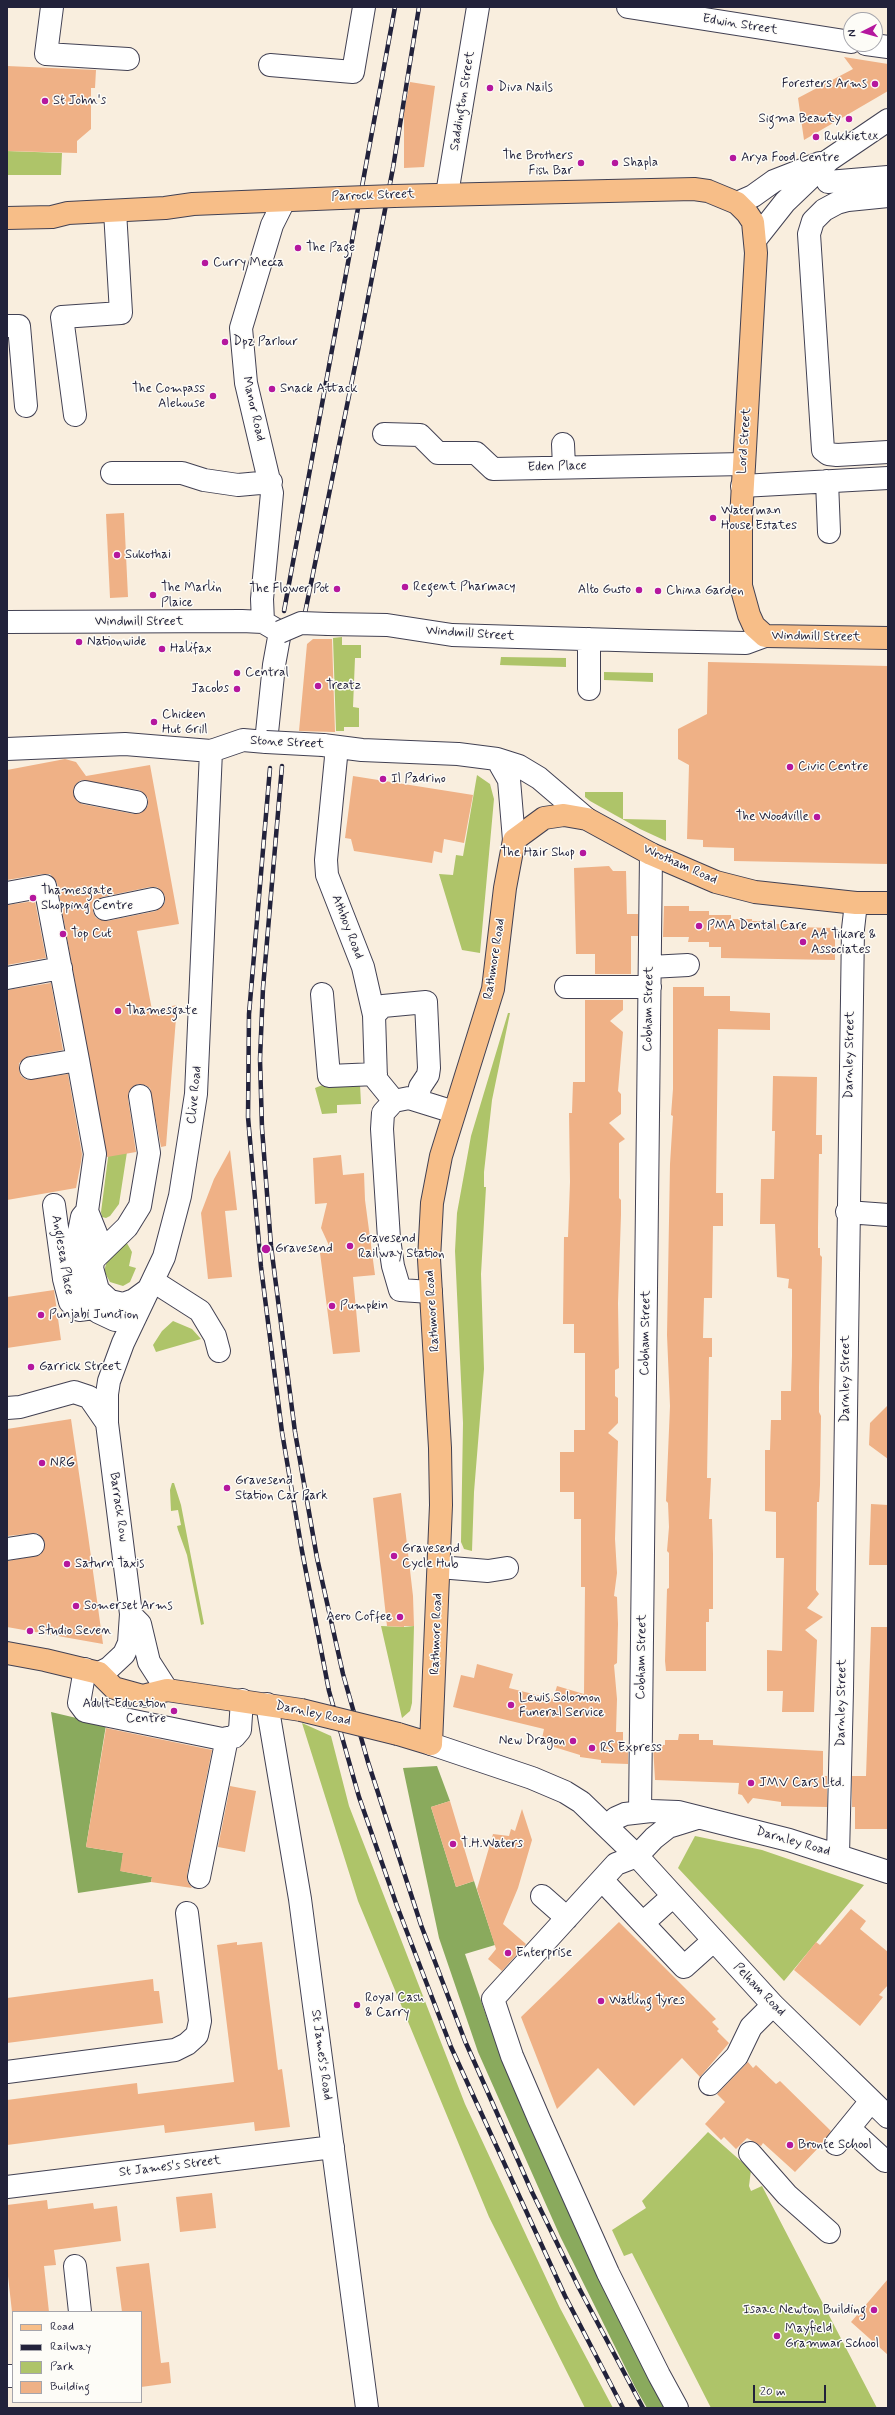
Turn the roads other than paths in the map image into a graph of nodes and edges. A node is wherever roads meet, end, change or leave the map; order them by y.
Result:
1 (52, 7) edge
2 (364, 7) edge
3 (478, 7) edge
4 (628, 7) edge
5 (843, 41) edge
6 (128, 59) dead end
7 (270, 65) dead end
8 (888, 120) edge
9 (829, 160) junction
10 (888, 177) edge
11 (828, 182) dead end
12 (447, 194) junction
13 (888, 196) edge
14 (284, 201) junction
15 (737, 203) junction
16 (115, 211) junction
17 (7, 218) edge
18 (755, 240) junction
19 (7, 326) edge
20 (26, 406) dead end
21 (75, 415) dead end
22 (384, 434) dead end
23 (563, 444) dead end
24 (888, 452) edge
25 (744, 464) junction
26 (564, 467) junction
27 (112, 473) dead end
28 (888, 478) edge
29 (827, 481) junction
30 (271, 482) junction
31 (742, 486) junction
32 (829, 532) dead end
33 (7, 622) edge
34 (262, 625) junction
35 (765, 636) junction
36 (888, 638) edge
37 (589, 639) junction
38 (589, 689) dead end
39 (266, 742) junction
40 (330, 746) junction
41 (7, 749) edge
42 (211, 751) junction
43 (497, 759) junction
44 (85, 792) dead end
45 (136, 802) dead end
46 (587, 819) junction
47 (514, 840) junction
48 (651, 854) junction
49 (7, 893) edge
50 (153, 899) dead end
51 (856, 903) junction
52 (888, 903) edge
53 (105, 910) dead end
54 (688, 965) dead end
55 (61, 968) junction
56 (650, 977) junction
57 (7, 978) edge
58 (566, 987) dead end
59 (322, 994) dead end
60 (374, 1015) junction
61 (78, 1060) junction
62 (31, 1068) dead end
63 (376, 1074) junction
64 (418, 1099) junction
65 (394, 1101) junction
66 (454, 1112) junction
67 (54, 1205) dead end
68 (87, 1211) junction
69 (848, 1212) junction
70 (888, 1215) edge
71 (97, 1236) junction
72 (85, 1257) junction
73 (151, 1285) junction
74 (431, 1292) junction
75 (94, 1308) junction
76 (135, 1318) junction
77 (219, 1351) dead end
78 (7, 1408) edge
79 (107, 1423) junction
80 (33, 1545) dead end
81 (7, 1549) edge
82 (439, 1567) junction
83 (507, 1568) dead end
84 (131, 1614) junction
85 (7, 1653) edge
86 (92, 1671) junction
87 (167, 1690) junction
88 (242, 1700) junction
89 (267, 1704) junction
90 (227, 1738) junction
91 (431, 1744) junction
92 (640, 1812) junction
93 (697, 1818) junction
94 (607, 1826) junction
95 (838, 1855) junction
96 (636, 1856) junction
97 (888, 1872) edge
98 (199, 1877) dead end
99 (602, 1880) junction
100 (542, 1896) dead end
101 (673, 1896) junction
102 (187, 1913) dead end
103 (567, 1918) junction
104 (643, 1923) junction
105 (713, 1941) junction
106 (773, 2005) junction
107 (7, 2072) edge
108 (710, 2084) dead end
109 (871, 2101) junction
110 (888, 2117) edge
111 (333, 2147) junction
112 (750, 2153) dead end
113 (885, 2161) dead end
114 (7, 2187) edge
115 (829, 2232) dead end
116 (75, 2266) dead end
117 (80, 2311) edge
118 (366, 2408) edge
119 (677, 2408) edge

1 - 6 street
2 - 7 street
3 - 12 street, Saddington Street
4 - 5 street, Edwin Street
8 - 9 street
9 - 15 street
9 - 18 street
10 - 11 street
12 - 14 main road, Parrock Street, bridge
12 - 15 main road, Parrock Street
13 - 24 street
14 - 16 main road, Parrock Street
14 - 30 street, Manor Road
15 - 18 main road, Parrock Street
16 - 17 main road, Parrock Street
16 - 21 street
18 - 25 main road, Lord Street
19 - 20 street
22 - 26 street, Eden Place
23 - 26 street
25 - 26 street, Eden Place
25 - 31 main road, Lord Street
27 - 30 street
28 - 29 street
29 - 31 street
29 - 32 street
30 - 34 street, Manor Road
31 - 35 main road, Lord Street
33 - 34 street, Windmill Street
34 - 37 street, Windmill Street, bridge
34 - 39 street, Manor Road
35 - 36 main road, Windmill Street
35 - 37 street, Windmill Street
37 - 38 street
39 - 40 street, Stone Street, bridge
39 - 42 street, Stone Street
40 - 43 street, Stone Street
40 - 60 street, Athboy Road
41 - 42 street, Stone Street
42 - 73 street, Clive Road
43 - 46 street, Wrotham Road
43 - 47 street, Rathmore Road
44 - 45 street
46 - 47 main road
46 - 48 main road, Wrotham Road
47 - 66 main road, Rathmore Road
48 - 51 main road, Wrotham Road
48 - 56 street, Cobham Street
49 - 55 street
50 - 53 street
51 - 52 main road, Wrotham Road
51 - 69 street, Darnley Street
54 - 56 street
55 - 57 street
55 - 61 street
56 - 58 street
56 - 92 street, Cobham Street
59 - 63 street
60 - 63 street, Athboy Road
60 - 64 street
61 - 62 street
61 - 68 street
63 - 65 street, Athboy Road
64 - 65 street
64 - 66 street
65 - 74 street
66 - 74 main road, Rathmore Road
67 - 75 street, Anglesea Place
68 - 71 street
68 - 72 street
69 - 70 street
69 - 95 street, Darnley Street
71 - 72 street, Anglesea Place
71 - 72 street
72 - 73 street, Anglesea Place
72 - 75 street
73 - 76 street, Clive Road
73 - 77 street
74 - 82 main road, Rathmore Road
75 - 76 street
76 - 79 street, Clive Road
78 - 79 street
79 - 84 street, Barrack Row
80 - 81 street
82 - 83 street
82 - 91 main road, Rathmore Road
84 - 86 street, Barrack Row
84 - 87 street, Barrack Row
85 - 86 main road
86 - 87 main road, Darnley Road
86 - 90 street
87 - 88 main road, Darnley Road
88 - 89 main road, Darnley Road
88 - 90 street
89 - 91 main road, Darnley Road, bridge
89 - 111 street, St James's Road
90 - 98 street
91 - 94 street, Darnley Road
92 - 93 street, Darnley Road
92 - 94 street, Darnley Road
93 - 95 street, Darnley Road
93 - 96 street
94 - 96 street, Darnley Road
95 - 97 street, Darnley Road
96 - 99 street
96 - 101 street, Pelham Road
99 - 103 street
99 - 104 street
100 - 103 street
101 - 104 street
101 - 105 street, Pelham Road
102 - 107 street
103 - 119 street
104 - 105 street
105 - 106 street, Pelham Road
106 - 108 street
106 - 109 street, Pelham Road
109 - 110 street, Pelham Road
109 - 113 street
111 - 114 street, St James's Street
111 - 118 street, St James's Road
112 - 115 street
116 - 117 street

